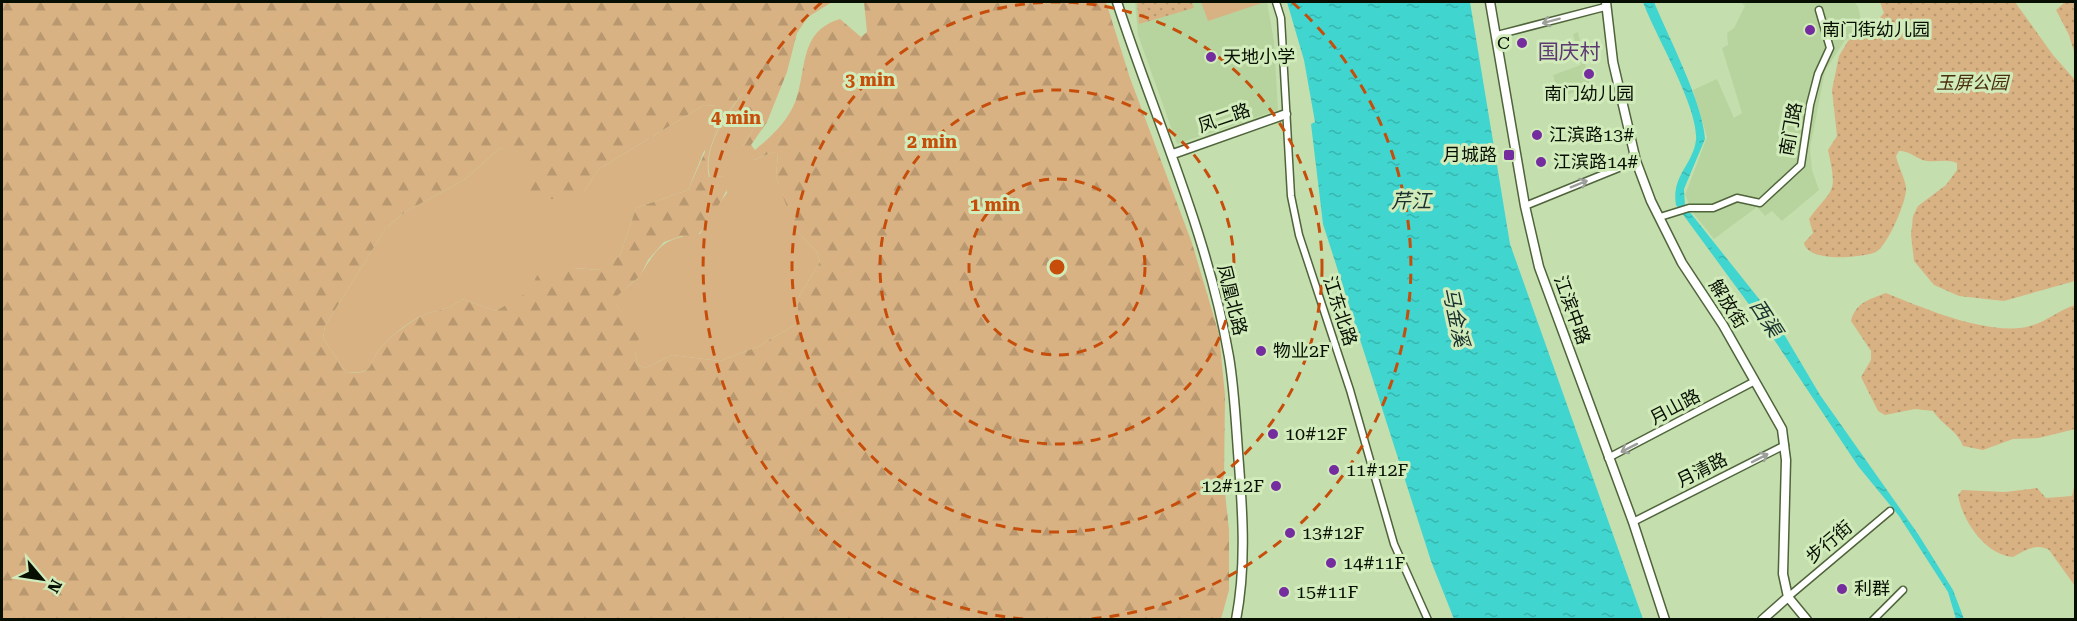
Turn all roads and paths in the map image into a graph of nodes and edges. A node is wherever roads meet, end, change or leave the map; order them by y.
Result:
1 (1117, 2) edge
2 (1276, 2) edge
3 (1490, 2) edge
4 (1606, 4) edge
5 (1819, 10) dead end
6 (1497, 35) junction
7 (1286, 114) junction
8 (1173, 154) junction
9 (1636, 161) junction
10 (1525, 206) junction
11 (1659, 217) junction
12 (1755, 381) junction
13 (1785, 445) junction
14 (1608, 458) junction
15 (1890, 512) dead end
16 (1633, 522) junction
17 (1903, 590) dead end
18 (1788, 597) junction
19 (1236, 620) edge
20 (1428, 620) edge
21 (1665, 620) edge
22 (1762, 620) edge
23 (1807, 620) edge
24 (1873, 620) edge

1 - 8 street, 凤凰北路
2 - 7 street, 江东北路
3 - 6 street, 江滨中路
4 -> 6 street
4 - 9 street, 解放街
5 - 11 street, 南门路
6 - 10 street, 江滨中路
7 - 8 street, 凤二路
7 - 20 street, 江东北路
8 - 19 street, 凤凰北路
10 -> 9 street
9 - 11 street, 解放街
10 - 14 street, 江滨中路
11 - 12 street, 解放街
12 - 13 street, 解放街
12 -> 14 street, 月山路
16 -> 13 street, 月清路
13 - 18 street, 解放街
14 - 16 street, 江滨中路
15 - 18 street, 步行街
16 - 21 street, 江滨中路
17 - 24 street
18 - 22 street
18 - 23 street

